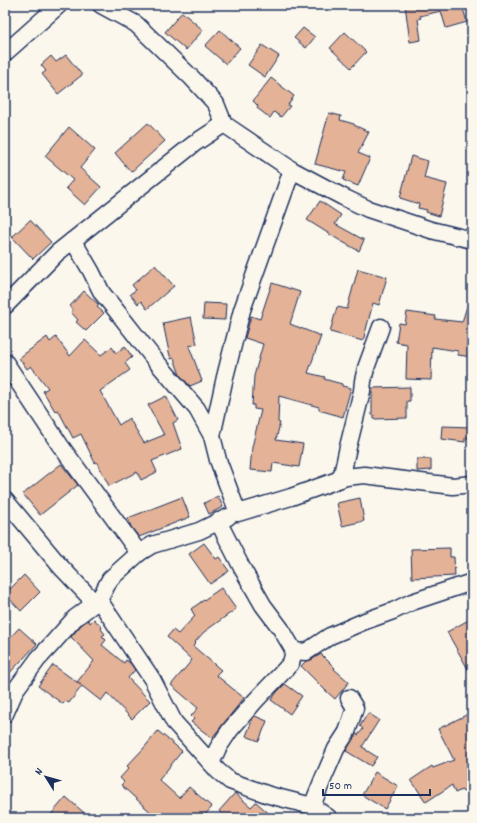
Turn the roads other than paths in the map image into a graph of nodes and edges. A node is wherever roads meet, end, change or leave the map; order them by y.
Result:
1 (59, 5) edge
2 (101, 5) edge
3 (5, 53) edge
4 (224, 124) junction
5 (292, 170) junction
6 (472, 240) edge
7 (72, 242) junction
8 (5, 306) edge
9 (381, 326) dead end
10 (5, 362) edge
11 (212, 436) junction
12 (340, 479) junction
13 (472, 484) edge
14 (5, 500) edge
15 (238, 513) junction
16 (218, 521) junction
17 (139, 553) junction
18 (472, 583) edge
19 (97, 601) junction
20 (294, 651) junction
21 (349, 698) dead end
22 (5, 711) edge
23 (211, 763) junction
24 (312, 806) junction
25 (329, 818) edge

1 - 3 street
2 - 4 street
4 - 5 street
4 - 7 street
5 - 6 street
5 - 11 street
7 - 8 street
7 - 11 street
9 - 12 street
10 - 17 street
11 - 15 street
12 - 13 street
12 - 15 street
14 - 19 street
15 - 16 street
16 - 17 street
16 - 20 street
17 - 19 street
18 - 20 street
19 - 22 street
19 - 23 street
20 - 23 street
21 - 24 street
23 - 24 street
24 - 25 street

